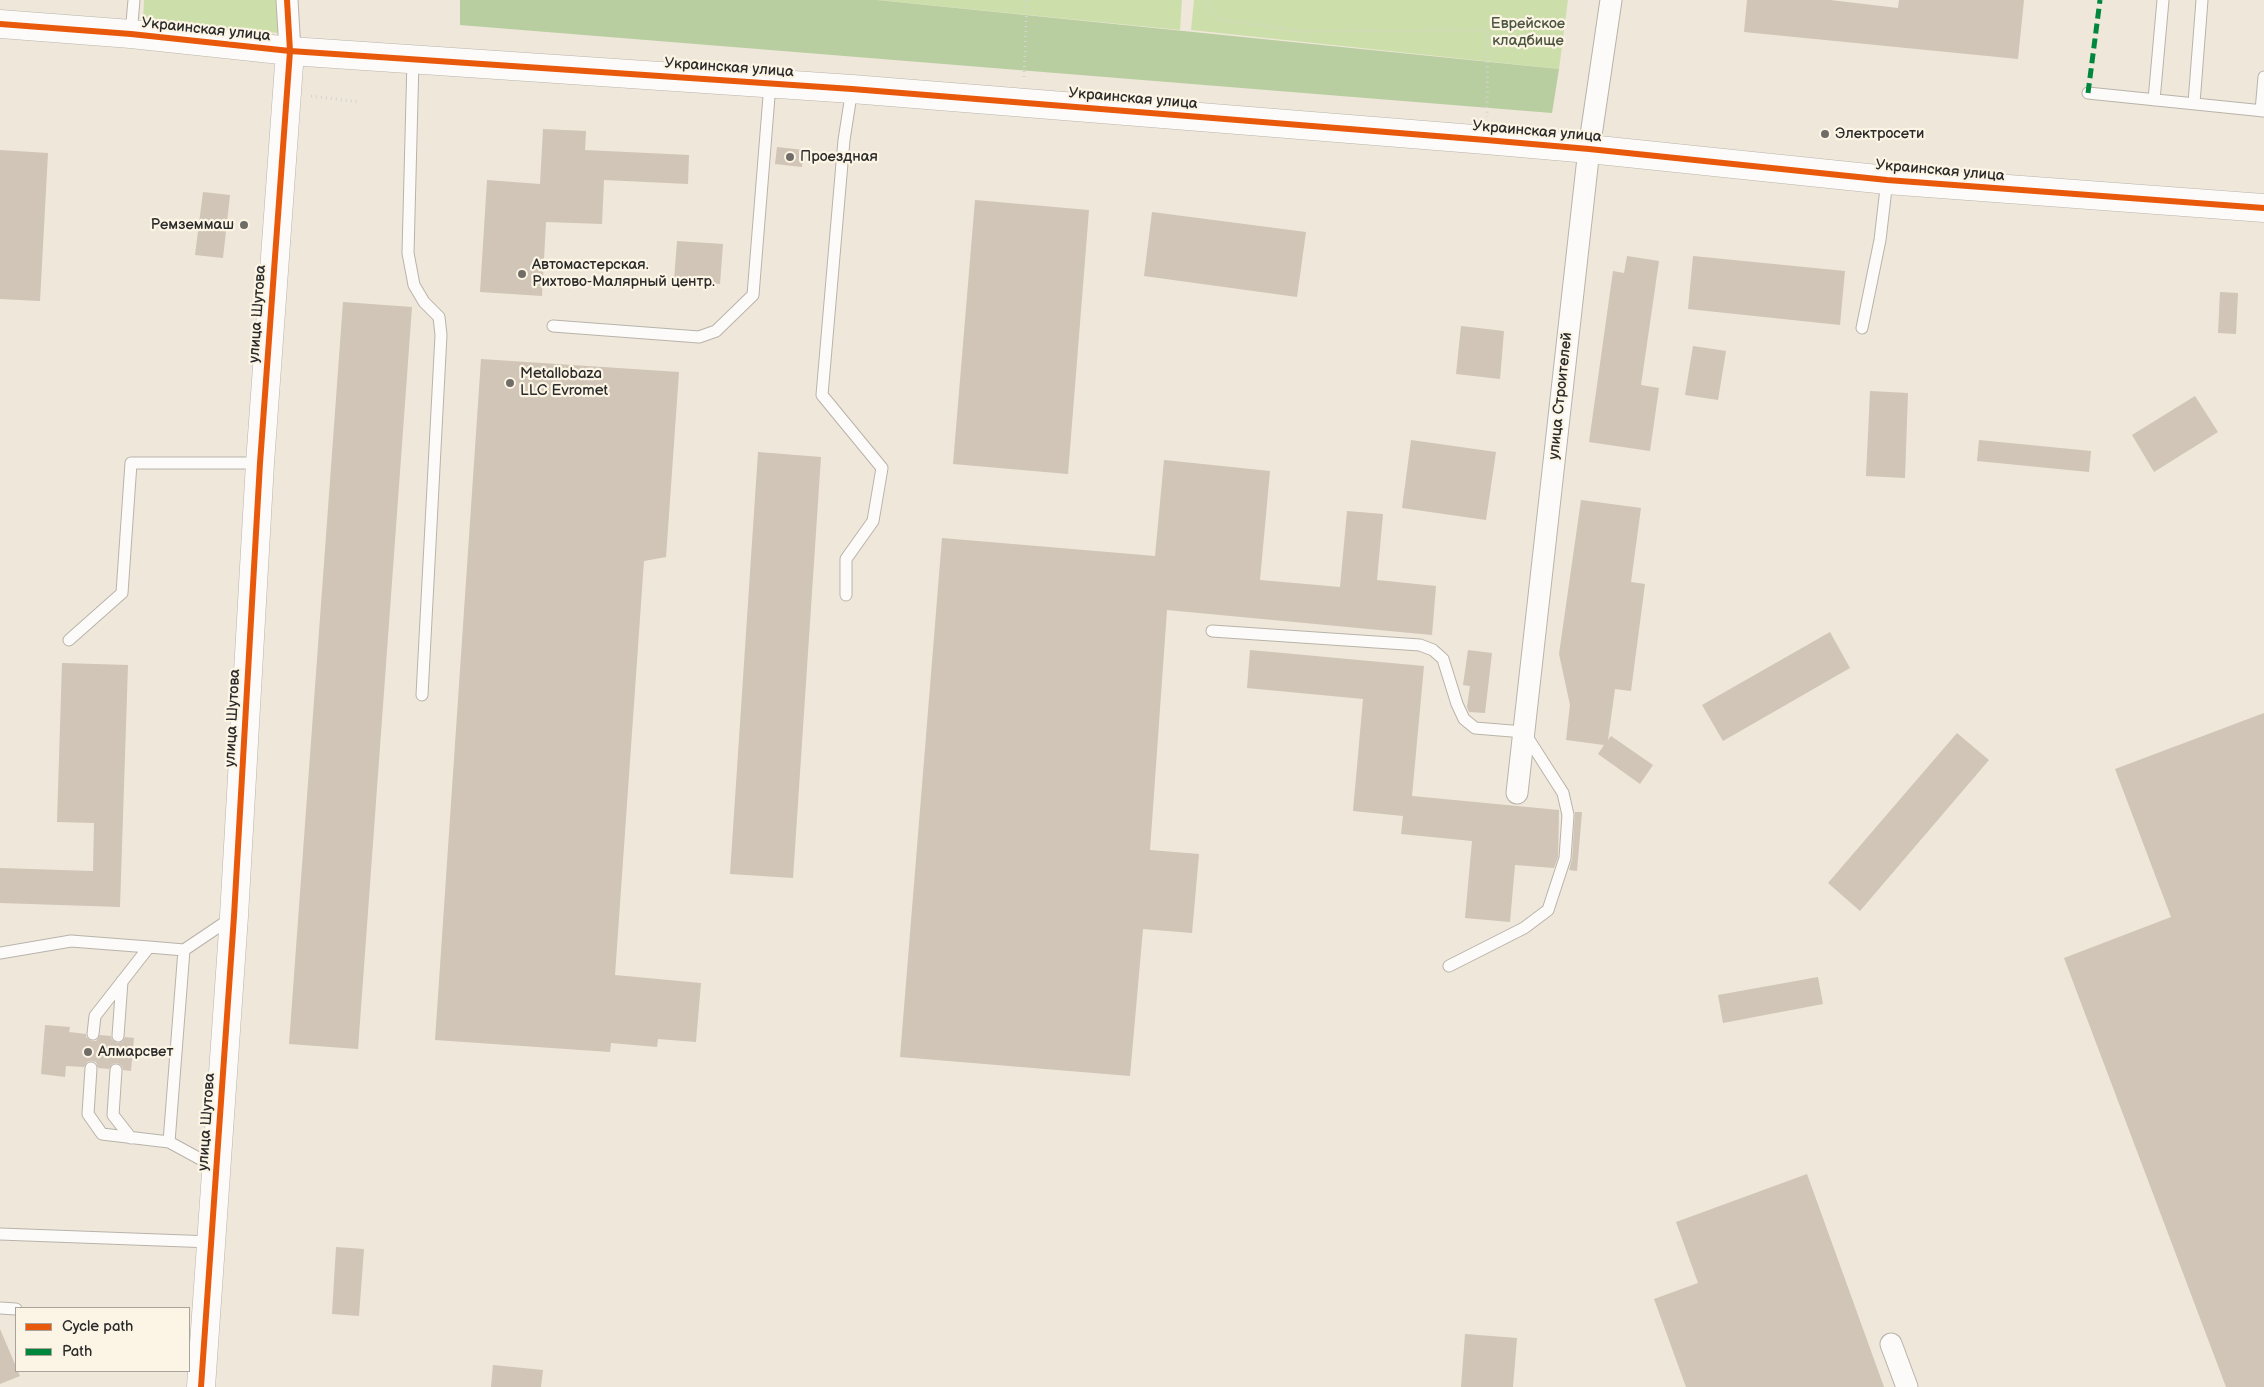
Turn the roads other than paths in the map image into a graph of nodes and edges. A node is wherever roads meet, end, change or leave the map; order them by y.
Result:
1 (134, 0) edge
2 (287, 0) edge
3 (1611, 0) edge
4 (2164, 0) edge
5 (2202, 0) edge
6 (0, 24) edge
7 (131, 34) junction
8 (290, 51) junction
9 (414, 60) junction
10 (2264, 77) edge
11 (770, 84) junction
12 (852, 89) junction
13 (2088, 93) dead end
14 (2154, 100) junction
15 (2194, 103) junction
16 (2262, 111) edge
17 (1589, 149) junction
18 (1887, 180) junction
19 (2264, 208) edge
20 (553, 326) dead end
21 (1862, 328) dead end
22 (260, 462) junction
23 (846, 595) dead end
24 (1212, 631) dead end
25 (69, 640) dead end
26 (422, 695) dead end
27 (1524, 732) junction
28 (1517, 793) dead end
29 (234, 916) junction
30 (149, 947) junction
31 (184, 950) junction
32 (0, 953) edge
33 (1449, 966) dead end
34 (122, 981) junction
35 (93, 1034) dead end
36 (118, 1036) dead end
37 (91, 1068) dead end
38 (116, 1070) dead end
39 (131, 1138) junction
40 (169, 1142) junction
41 (217, 1168) junction
42 (0, 1234) edge
43 (212, 1242) junction
44 (0, 1308) edge
45 (15, 1309) edge
46 (1891, 1344) dead end
47 (201, 1387) edge
48 (1907, 1387) edge

1 - 7 lane
2 - 8 street
3 - 17 street, улица Строителей
4 - 14 lane
5 - 15 lane
6 - 7 street, Украинская улица
7 - 8 street, Украинская улица
8 - 9 street, Украинская улица
8 - 22 street, улица Шутова
9 - 11 street, Украинская улица
9 - 26 lane
10 - 16 lane
11 - 12 street, Украинская улица
11 - 20 lane
12 - 17 street, Украинская улица
12 - 23 lane
13 - 14 lane
14 - 15 lane
15 - 16 lane
17 - 18 street, Украинская улица
17 - 27 street, улица Строителей
18 - 19 street, Украинская улица
18 - 21 lane
22 - 25 lane
22 - 29 street, улица Шутова
24 - 27 lane
27 - 28 street, улица Строителей
27 - 33 lane
29 - 31 lane
29 - 41 street, улица Шутова
30 - 31 lane
30 - 32 lane
30 - 34 lane
31 - 40 lane
34 - 35 lane
34 - 36 lane
37 - 39 lane
38 - 39 lane
39 - 40 lane
40 - 41 lane
41 - 43 street, улица Шутова
42 - 43 lane
43 - 47 street, улица Шутова
44 - 45 lane
46 - 48 street

